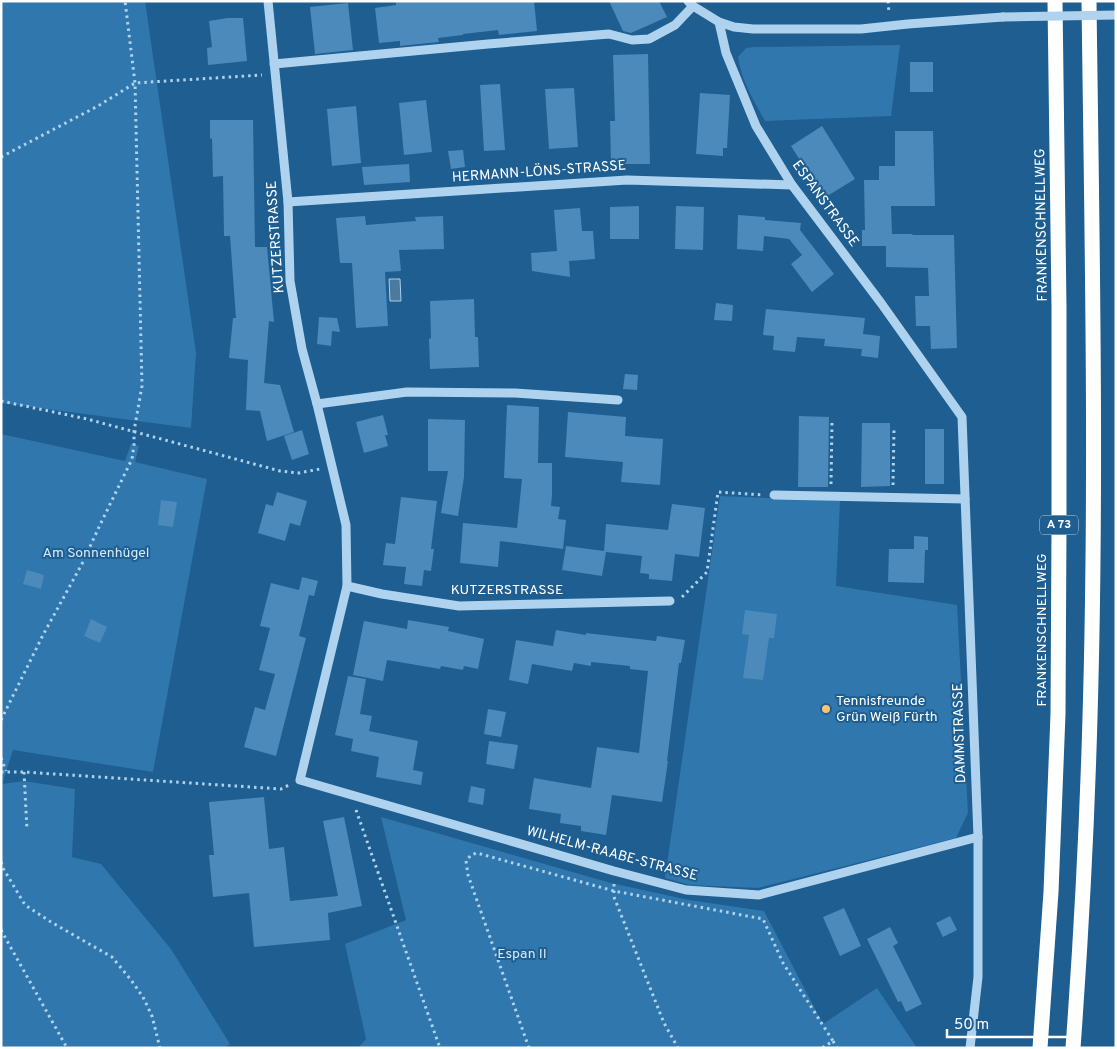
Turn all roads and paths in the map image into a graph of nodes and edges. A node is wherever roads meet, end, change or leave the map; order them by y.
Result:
1 (125, 1) edge
2 (268, 1) edge
3 (1055, 1) edge
4 (1089, 1) edge
5 (690, 4) edge
6 (1116, 15) edge
7 (719, 22) junction
8 (274, 64) junction
9 (275, 74) junction
10 (134, 83) junction
11 (1, 157) edge
12 (792, 185) junction
13 (288, 202) junction
14 (618, 400) dead end
15 (1, 401) edge
16 (317, 404) junction
17 (962, 417) joint
18 (832, 422) dead end
19 (894, 428) dead end
20 (134, 431) junction
21 (333, 467) junction
22 (774, 495) joint
23 (831, 496) junction
24 (893, 497) junction
25 (965, 499) junction
26 (347, 586) junction
27 (670, 601) joint
28 (1, 720) edge
29 (1, 758) edge
30 (6, 771) junction
31 (1, 772) edge
32 (24, 772) junction
33 (300, 780) junction
34 (351, 795) junction
35 (27, 830) dead end
36 (978, 837) junction
37 (1, 862) edge
38 (614, 871) junction
39 (614, 891) junction
40 (1, 930) edge
41 (833, 1041) junction
42 (67, 1048) edge
43 (160, 1048) edge
44 (440, 1048) edge
45 (529, 1048) edge
46 (678, 1048) edge
47 (822, 1048) edge
48 (838, 1048) edge
49 (970, 1048) edge
50 (1040, 1048) edge
51 (1073, 1048) edge

1 - 10 path
2 - 8 street, KUTZERSTRASSE
3 - 50 highway, FRANKENSCHNELLWEG / A 73
4 - 51 highway, A 73
5 - 7 street
5 - 8 street
6 - 7 street, bridge
7 - 12 street, ESPANSTRASSE
8 - 9 street, KUTZERSTRASSE
9 - 10 path
9 - 13 street, KUTZERSTRASSE
10 - 11 path
10 - 20 path
12 - 13 street, HERMANN-LÖNS-STRASSE
12 - 17 street, ESPANSTRASSE
13 - 16 street, KUTZERSTRASSE
14 - 16 street
15 - 20 path
16 - 21 street, KUTZERSTRASSE
17 - 25 street, DAMMSTRASSE
18 - 23 path
19 - 24 path
20 - 21 path
20 - 28 path
21 - 26 street, KUTZERSTRASSE
22 - 23 street
22 - 27 path
23 - 24 street
24 - 25 street
25 - 36 street, DAMMSTRASSE
26 - 27 street, KUTZERSTRASSE
26 - 33 street, KUTZERSTRASSE
29 - 30 path
30 - 31 path
30 - 32 path
32 - 33 path
32 - 35 path
33 - 34 street, WILHELM-RAABE-STRASSE
34 - 38 street, WILHELM-RAABE-STRASSE
34 - 44 path
36 - 38 street, WILHELM-RAABE-STRASSE
36 - 49 street, DAMMSTRASSE
37 - 43 path
38 - 39 path
39 - 41 path
39 - 45 path
39 - 46 path
40 - 42 path
41 - 47 path
41 - 48 path

